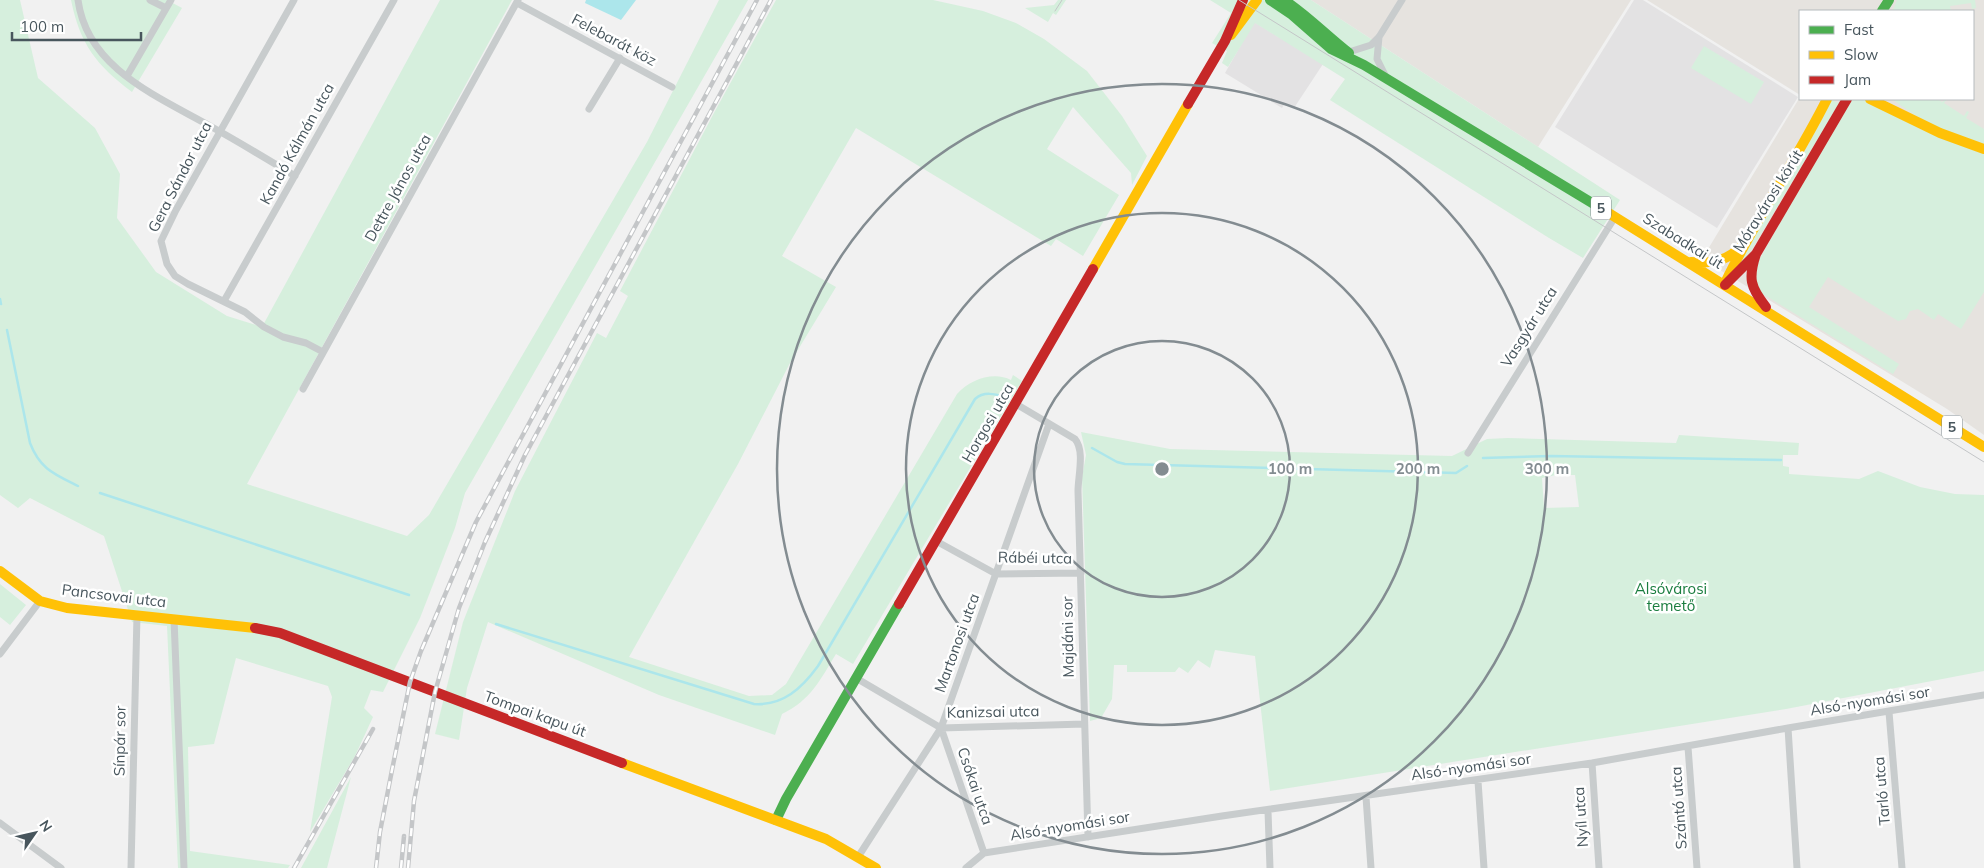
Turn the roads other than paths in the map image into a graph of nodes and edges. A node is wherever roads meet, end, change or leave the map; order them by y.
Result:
1 (78, 0) edge
2 (150, 0) edge
3 (170, 0) edge
4 (294, 0) edge
5 (394, 0) edge
6 (1243, 0) edge
7 (1257, 0) edge
8 (1270, 0) edge
9 (1284, 0) edge
10 (1402, 0) edge
11 (517, 1) edge
12 (166, 8) junction
13 (1379, 37) junction
14 (1225, 41) junction
15 (1349, 52) junction
16 (620, 58) junction
17 (1364, 65) junction
18 (127, 76) junction
19 (1387, 79) junction
20 (672, 87) dead end
21 (1827, 100) edge
22 (1845, 100) edge
23 (1872, 100) edge
24 (1886, 100) edge
25 (589, 109) dead end
26 (1899, 111) junction
27 (219, 131) junction
28 (1984, 149) edge
29 (295, 176) junction
30 (1615, 217) junction
31 (1743, 245) junction
32 (1756, 254) junction
33 (1688, 262) junction
34 (1725, 285) junction
35 (224, 301) junction
36 (1774, 316) junction
37 (322, 352) junction
38 (303, 389) dead end
39 (1016, 404) junction
40 (1049, 424) junction
41 (1984, 447) edge
42 (1468, 453) dead end
43 (936, 541) junction
44 (1081, 573) junction
45 (1, 574) edge
46 (996, 574) junction
47 (40, 601) junction
48 (137, 615) junction
49 (174, 619) junction
50 (0, 654) edge
51 (856, 678) junction
52 (1984, 696) edge
53 (1889, 712) junction
54 (1084, 724) junction
55 (941, 728) junction
56 (1788, 728) junction
57 (1688, 747) junction
58 (1592, 763) junction
59 (1478, 781) junction
60 (1366, 797) junction
61 (1268, 811) junction
62 (776, 820) junction
63 (0, 823) edge
64 (1088, 837) junction
65 (984, 853) junction
66 (858, 857) junction
67 (61, 868) edge
68 (131, 868) edge
69 (184, 868) edge
70 (876, 868) edge
71 (966, 868) edge
72 (1270, 868) edge
73 (1370, 868) edge
74 (1484, 868) edge
75 (1599, 868) edge
76 (1697, 868) edge
77 (1797, 868) edge
78 (1902, 868) edge

1 - 18 street
2 - 12 street
3 - 12 street
4 - 27 street, Gera Sándor utca
5 - 29 street, Kandó Kálmán utca
6 - 14 street, Horgosi utca
7 - 14 street, Horgosi utca
8 - 17 street, Szabadkai út / 5
9 - 15 street, Szabadkai út / 5
10 - 13 street
11 - 16 street, Felebarát köz
11 - 37 street, Dettre János utca
12 - 18 street
13 - 15 street
13 - 19 street
14 - 39 street, Horgosi utca
15 - 17 street, Szabadkai út / 5
16 - 20 street, Felebarát köz
16 - 25 street
17 - 19 street, Szabadkai út / 5
18 - 27 street
19 - 30 street, Szabadkai út / 5
21 - 31 street, Móravárosi körút
22 - 32 street, Móravárosi körút
23 - 26 street
24 - 26 street
26 - 28 street
27 - 29 street
27 - 35 street, Gera Sándor utca
29 - 35 street, Kandó Kálmán utca
30 - 33 street, Szabadkai út / 5
30 - 42 street, Vasgyár utca
31 - 33 street
31 - 34 street, Móravárosi körút
32 - 34 street, Móravárosi körút
32 - 36 street
33 - 34 street, Szabadkai út / 5
34 - 36 street, Szabadkai út / 5
35 - 37 street, Gera Sándor utca
36 - 41 street, Szabadkai út / 5
37 - 38 street, Dettre János utca
39 - 40 street
39 - 43 street, Horgosi utca
40 - 44 street, Majdáni sor
40 - 46 street, Martonosi utca
43 - 46 street, Rábéi utca
43 - 51 street, Horgosi utca
44 - 46 street, Rábéi utca
44 - 54 street, Majdáni sor
45 - 47 street, Pancsovai utca
46 - 55 street, Martonosi utca
47 - 48 street, Pancsovai utca
47 - 50 street
48 - 49 street, Pancsovai utca
48 - 68 street, Sínpár sor
49 - 62 street, Tompai kapu út
49 - 69 street
51 - 55 street, Kanizsai utca
51 - 62 street, Horgosi utca
52 - 53 street, Alsó-nyomási sor
53 - 56 street, Alsó-nyomási sor
53 - 78 street, Tarló utca
54 - 55 street, Kanizsai utca
54 - 64 street, Majdáni sor
55 - 65 street, Csókai utca
55 - 66 street, Martonosi utca
56 - 57 street, Alsó-nyomási sor
56 - 77 street
57 - 58 street, Alsó-nyomási sor
57 - 76 street, Szántó utca
58 - 59 street, Alsó-nyomási sor
58 - 75 street, Nyíl utca
59 - 60 street, Alsó-nyomási sor
59 - 74 street
60 - 61 street, Alsó-nyomási sor
60 - 73 street
61 - 64 street, Alsó-nyomási sor
61 - 72 street
62 - 66 street, Tompai kapu út
63 - 67 street
64 - 65 street, Alsó-nyomási sor
65 - 71 street
66 - 70 street, Tompai kapu út

